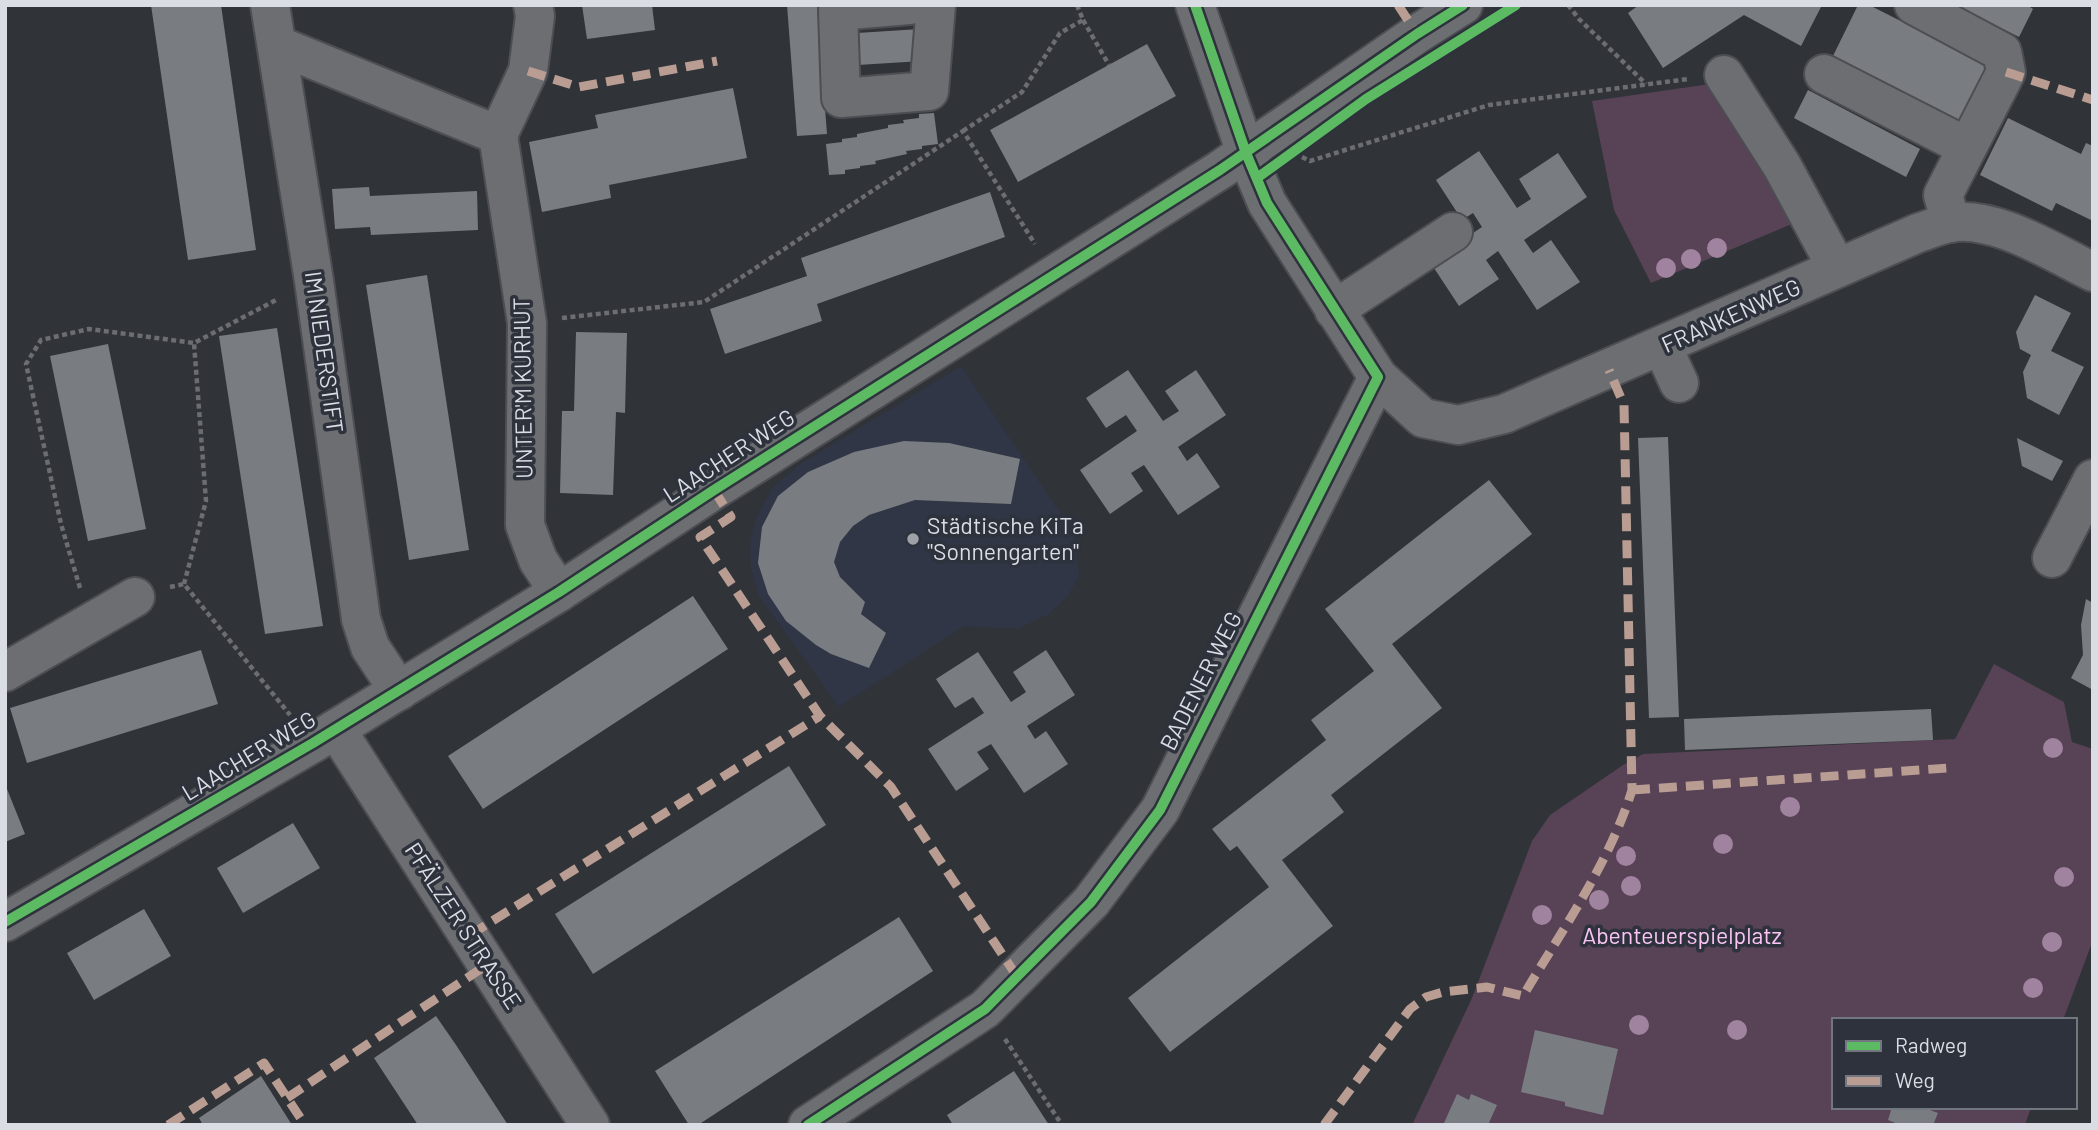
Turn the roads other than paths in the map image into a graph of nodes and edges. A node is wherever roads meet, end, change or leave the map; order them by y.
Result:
1 (270, 5) edge
2 (533, 5) edge
3 (909, 5) edge
4 (936, 5) edge
5 (1195, 5) edge
6 (1463, 5) edge
7 (1914, 5) edge
8 (276, 46) junction
9 (1824, 74) dead end
10 (1724, 75) road end
11 (498, 135) junction
12 (1967, 147) junction
13 (1246, 153) junction
14 (1951, 223) junction
15 (1453, 232) dead end
16 (1838, 268) junction
17 (2093, 272) edge
18 (1334, 310) junction
19 (1662, 346) junction
20 (1377, 377) junction
21 (1679, 383) dead end
22 (2093, 479) edge
23 (2052, 558) dead end
24 (559, 592) junction
25 (135, 597) road end
26 (5, 672) edge
27 (399, 691) junction
28 (324, 736) junction
29 (5, 922) edge
30 (590, 1125) edge
31 (808, 1125) edge

1 - 8 street, IM NIEDERSTIFT
2 - 11 street
3 - 4 street
5 - 13 street
6 - 13 street, LAACHER WEG
7 - 12 street
8 - 11 street
8 - 27 street, IM NIEDERSTIFT
9 - 12 street
10 - 16 street
11 - 24 street, UNTER'M KURHUT
12 - 14 street
13 - 18 street
13 - 24 street, LAACHER WEG
14 - 16 street, FRANKENWEG
14 - 17 street, FRANKENWEG
15 - 18 street
16 - 19 street, FRANKENWEG
18 - 20 street
19 - 20 street, FRANKENWEG
19 - 21 street
20 - 31 street, BADENER WEG
22 - 23 street
24 - 27 street, LAACHER WEG
25 - 26 street
27 - 28 street, LAACHER WEG
28 - 29 street, LAACHER WEG
28 - 30 street, PFÄLZER STRASSE

